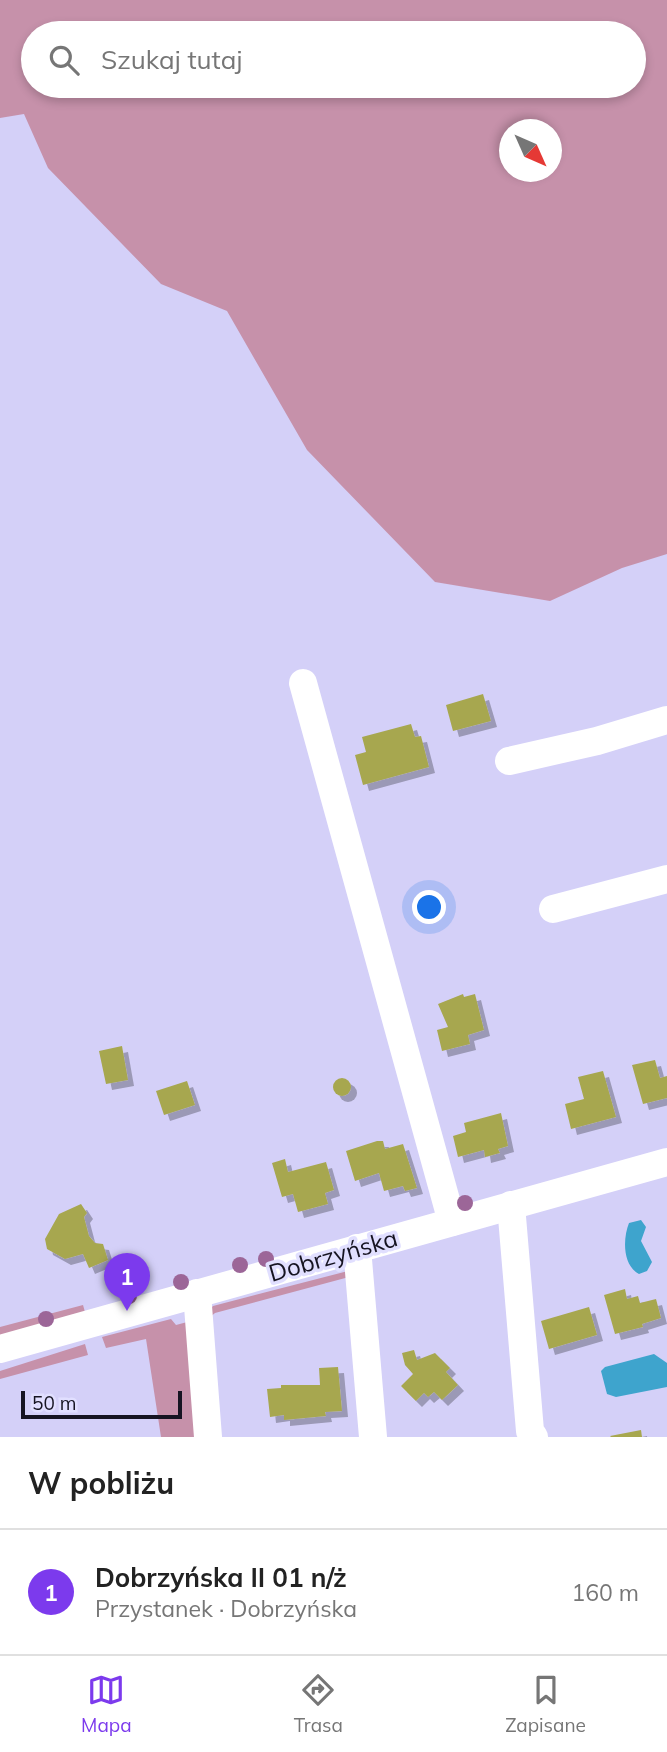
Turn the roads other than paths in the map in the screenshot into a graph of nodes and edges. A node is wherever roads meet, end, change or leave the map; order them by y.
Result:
1 (303, 683) dead end
2 (667, 720) edge
3 (509, 761) dead end
4 (667, 879) edge
5 (553, 909) dead end
6 (667, 1162) edge
7 (511, 1205) junction
8 (452, 1222) junction
9 (357, 1248) junction
10 (197, 1293) junction
11 (0, 1349) edge
12 (208, 1437) edge
13 (373, 1437) edge
14 (534, 1437) edge

1 - 8 street
2 - 3 street
4 - 5 street
6 - 7 street, Dobrzyńska
7 - 8 street, Dobrzyńska
7 - 14 street
8 - 9 street, Dobrzyńska
9 - 10 street, Dobrzyńska
9 - 13 street
10 - 11 street, Dobrzyńska
10 - 12 street

